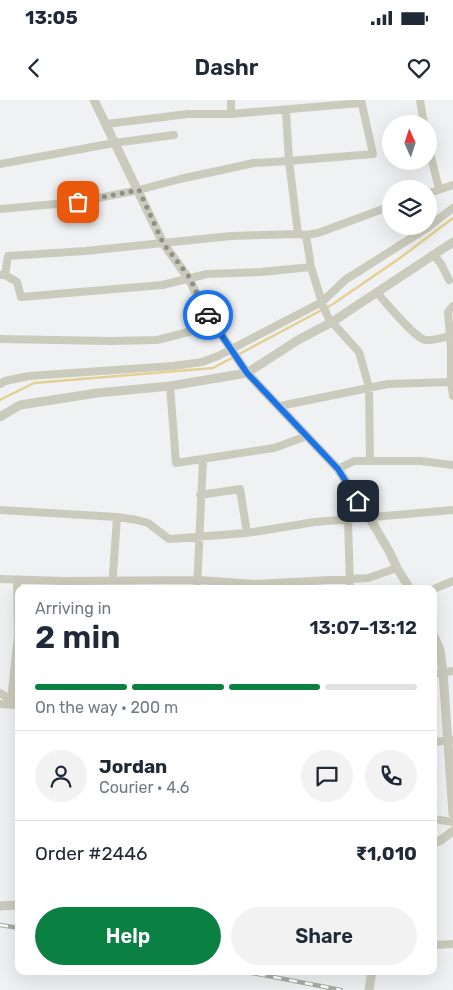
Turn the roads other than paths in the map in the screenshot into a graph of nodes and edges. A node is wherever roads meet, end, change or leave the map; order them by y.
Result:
1 (94, 100) edge
2 (231, 100) edge
3 (420, 100) edge
4 (361, 102) edge
5 (286, 111) junction
6 (230, 114) junction
7 (422, 115) edge
8 (106, 124) junction
9 (174, 135) dead end
10 (114, 143) junction
11 (290, 161) junction
12 (0, 164) edge
13 (434, 170) edge
14 (453, 185) edge
15 (439, 189) joint
16 (139, 190) junction
17 (453, 208) edge
18 (0, 209) edge
19 (382, 209) edge
20 (302, 234) junction
21 (453, 242) edge
22 (163, 243) junction
23 (434, 255) junction
24 (311, 267) junction
25 (3, 275) edge
26 (190, 278) junction
27 (449, 280) dead end
28 (378, 292) junction
29 (322, 304) junction
30 (453, 306) edge
31 (330, 320) junction
32 (216, 325) junction
33 (450, 336) junction
34 (0, 339) edge
35 (233, 350) junction
36 (247, 372) junction
37 (451, 382) junction
38 (0, 384) edge
39 (170, 386) junction
40 (369, 387) junction
41 (453, 396) edge
42 (280, 406) junction
43 (0, 417) edge
44 (307, 436) junction
45 (202, 460) junction
46 (370, 461) junction
47 (453, 465) edge
48 (338, 469) junction
49 (200, 495) junction
50 (0, 510) edge
51 (453, 510) edge
52 (368, 516) junction
53 (117, 517) junction
54 (348, 518) junction
55 (247, 533) junction
56 (201, 537) junction
57 (396, 568) junction
58 (0, 579) edge
59 (350, 579) junction
60 (17, 580) junction
61 (198, 580) junction
62 (453, 581) edge
63 (17, 585) edge
64 (63, 585) edge
65 (113, 585) edge
66 (197, 585) edge
67 (350, 585) edge
68 (407, 585) edge
69 (437, 588) edge
70 (437, 643) edge
71 (15, 663) edge
72 (453, 671) edge
73 (438, 673) edge
74 (0, 693) edge
75 (11, 700) junction
76 (15, 702) edge
77 (0, 704) edge
78 (15, 705) edge
79 (450, 741) edge
80 (437, 742) edge
81 (453, 814) edge
82 (437, 819) edge
83 (453, 822) edge
84 (453, 831) edge
85 (437, 842) edge
86 (15, 905) edge
87 (0, 906) edge
88 (453, 944) edge
89 (437, 945) edge
90 (371, 975) edge
91 (369, 990) edge

1 - 8 street
2 - 6 street
3 - 7 street
4 - 5 street
4 - 11 street
5 - 6 street
5 - 11 street
6 - 8 street
8 - 10 street
9 - 10 street
10 - 12 street
10 - 16 street
11 - 16 street
11 - 20 street
13 - 15 street
14 - 15 street
16 - 18 street
16 - 22 street
17 - 29 street
19 - 20 street
20 - 22 street
20 - 24 street
21 - 23 street
22 - 25 street
22 - 26 street
23 - 27 street
23 - 28 street
24 - 26 street
24 - 29 street
25 - 26 street
26 - 32 street
28 - 31 street
28 - 33 street
29 - 31 street
29 - 35 street
30 - 33 street
31 - 36 street
31 - 40 street
32 - 34 street
32 - 35 street
33 - 37 street
35 - 36 street
35 - 38 street
36 - 39 street
36 - 42 street
37 - 40 street
37 - 41 street
39 - 43 street
39 - 45 street
40 - 42 street
40 - 46 street
42 - 44 street
44 - 45 street
44 - 48 street
45 - 49 street
46 - 47 street
46 - 48 street
48 - 52 street
49 - 55 street
49 - 56 street
50 - 53 street
51 - 52 street
52 - 54 street
52 - 57 street
53 - 56 street
53 - 65 street
54 - 55 street
54 - 59 street
55 - 56 street
56 - 61 street
57 - 59 street
57 - 68 street
58 - 60 street
59 - 61 street
59 - 67 street
60 - 63 street
60 - 64 street
61 - 65 street
61 - 66 street
62 - 69 street
64 - 65 street
70 - 73 street
71 - 75 street
72 - 73 street
73 - 79 street
74 - 75 street
75 - 76 street
77 - 78 street
79 - 80 street
79 - 81 street
82 - 83 street
84 - 85 street
86 - 87 street
88 - 89 street
90 - 91 street

